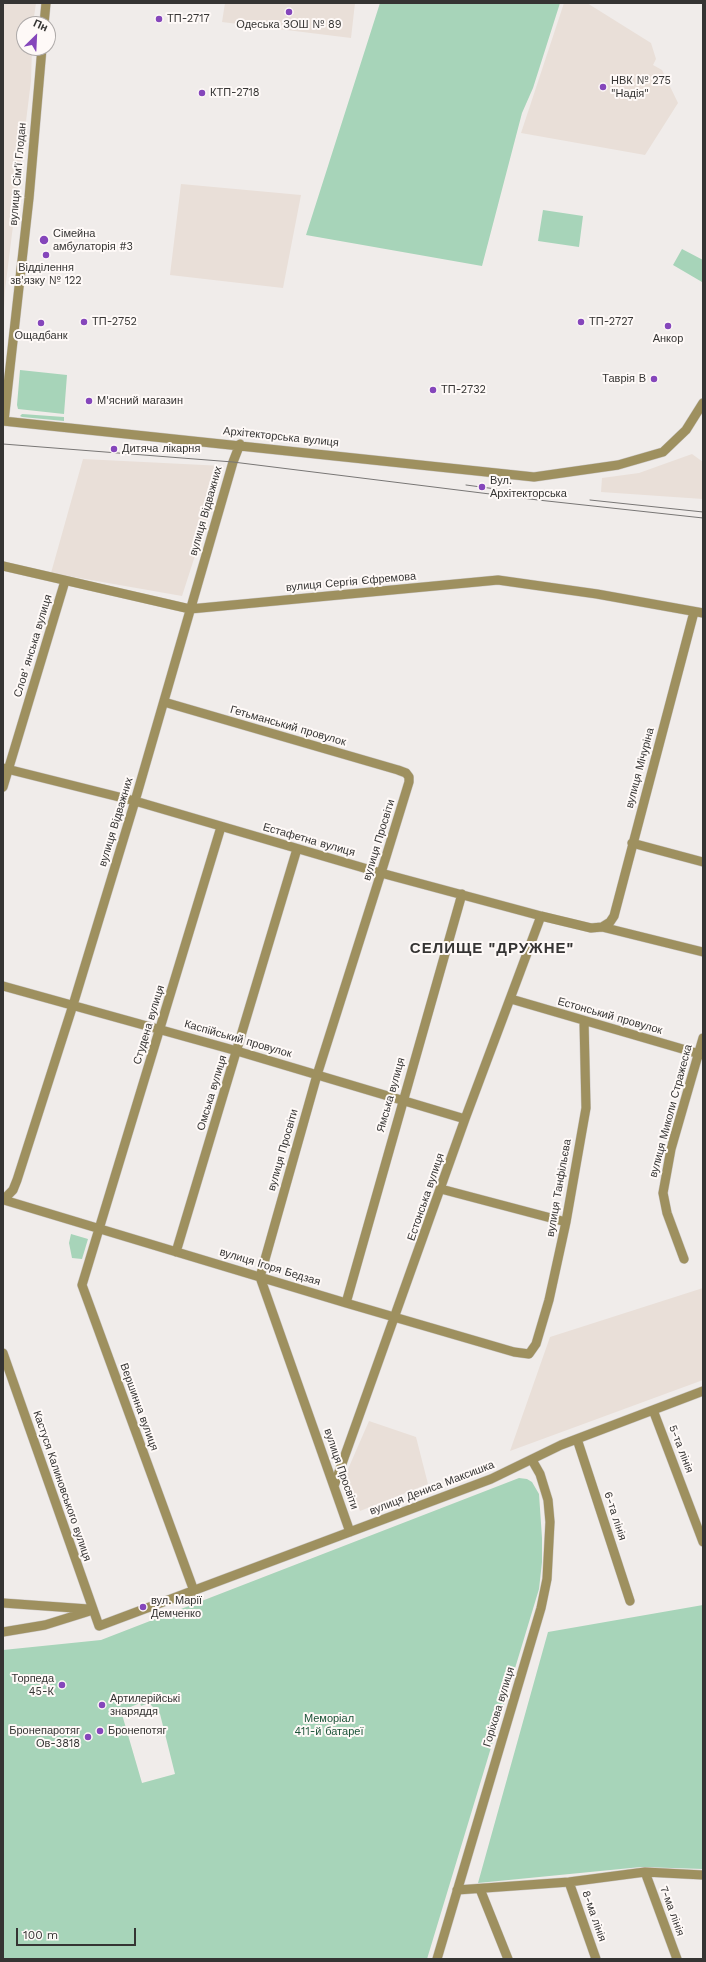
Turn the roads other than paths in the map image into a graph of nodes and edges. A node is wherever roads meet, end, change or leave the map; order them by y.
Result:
1 (46, 3) edge
2 (45, 16) edge
3 (41, 56) edge
4 (703, 403) edge
5 (3, 421) edge
6 (240, 444) junction
7 (3, 566) edge
8 (65, 581) junction
9 (190, 610) junction
10 (699, 612) edge
11 (164, 702) junction
12 (6, 769) edge
13 (406, 773) joint
14 (3, 787) edge
15 (135, 801) junction
16 (222, 827) junction
17 (632, 843) junction
18 (297, 849) junction
19 (703, 862) edge
20 (382, 873) junction
21 (462, 894) junction
22 (541, 916) junction
23 (602, 927) junction
24 (703, 952) edge
25 (3, 986) edge
26 (511, 999) junction
27 (73, 1005) junction
28 (584, 1021) junction
29 (160, 1029) junction
30 (703, 1038) edge
31 (237, 1051) junction
32 (701, 1054) edge
33 (318, 1074) junction
34 (403, 1099) junction
35 (465, 1119) junction
36 (441, 1189) junction
37 (3, 1200) edge
38 (566, 1222) junction
39 (98, 1229) junction
40 (176, 1252) junction
41 (684, 1259) dead end
42 (260, 1277) junction
43 (346, 1303) junction
44 (396, 1317) junction
45 (3, 1353) edge
46 (529, 1354) joint
47 (703, 1391) edge
48 (653, 1410) junction
49 (577, 1439) junction
50 (532, 1460) junction
51 (334, 1486) junction
52 (350, 1532) junction
53 (703, 1542) edge
54 (194, 1591) junction
55 (630, 1601) dead end
56 (3, 1603) edge
57 (93, 1610) junction
58 (99, 1626) joint
59 (3, 1632) edge
60 (645, 1872) junction
61 (703, 1875) edge
62 (569, 1882) junction
63 (480, 1889) junction
64 (457, 1890) junction
65 (437, 1959) edge
66 (508, 1959) edge
67 (596, 1959) edge
68 (677, 1959) edge

1 - 2 street
3 - 5 street, вулиця Сім'ї Глодан
4 - 6 street, Архітекторська вулиця
5 - 6 street, Архітекторська вулиця
6 - 9 street, вулиця Відважних
7 - 8 street, вулиця Сергія Єфремова
8 - 9 street, вулиця Сергія Єфремова
8 - 12 street, Словʼянська вулиця
9 - 10 street, вулиця Сергія Єфремова
9 - 11 street, вулиця Відважних
10 - 17 street, вулиця Мічуріна
11 - 13 street, Гетьманський провулок
11 - 15 street, вулиця Відважних
12 - 14 street, Словʼянська вулиця
12 - 15 street, Естафетна вулиця
13 - 20 street, вулиця Просвіти
15 - 16 street, Естафетна вулиця
15 - 27 street, вулиця Відважних
16 - 18 street, Естафетна вулиця
16 - 29 street, Студена вулиця
17 - 19 street
17 - 23 street, вулиця Мічуріна
18 - 20 street, Естафетна вулиця
18 - 31 street, Омська вулиця
20 - 21 street, Естафетна вулиця
20 - 33 street, вулиця Просвіти
21 - 22 street, Естафетна вулиця
21 - 34 street, Ямська вулиця
22 - 23 street, Естафетна вулиця
22 - 26 street, Естонська вулиця
23 - 24 street, Естафетна вулиця
25 - 27 street, Каспійський провулок
26 - 28 street, Естонський провулок
26 - 35 street, Естонська вулиця
27 - 29 street, Каспійський провулок
27 - 37 street, вулиця Відважних
28 - 32 street, Естонський провулок
28 - 38 street, вулиця Танфільєва
29 - 31 street, Каспійський провулок
29 - 39 street, Студена вулиця
30 - 32 street, вулиця Миколи Стражеска
31 - 33 street, Каспійський провулок
31 - 40 street, Омська вулиця
32 - 41 street, вулиця Миколи Стражеска
33 - 34 street, Каспійський провулок
33 - 42 street, вулиця Просвіти
34 - 35 street, Каспійський провулок
34 - 43 street, Ямська вулиця
35 - 36 street, Естонська вулиця
36 - 38 street
36 - 44 street, Естонська вулиця
37 - 39 street, вулиця Ігоря Бедзая
38 - 46 street, вулиця Танфільєва
39 - 40 street, вулиця Ігоря Бедзая
39 - 54 street, Вершинна вулиця
40 - 42 street, вулиця Ігоря Бедзая
42 - 43 street, вулиця Ігоря Бедзая
42 - 51 street, вулиця Просвіти
43 - 44 street, вулиця Ігоря Бедзая
44 - 46 street, вулиця Ігоря Бедзая
44 - 51 street, Естонська вулиця
45 - 57 street, Кастуся Калиновського вулиця
47 - 48 street, вулиця Дениса Максишка
48 - 49 street, вулиця Дениса Максишка
48 - 53 street, 5-та лінія
49 - 50 street, вулиця Дениса Максишка
49 - 55 street, 6-та лінія
50 - 52 street, вулиця Дениса Максишка
50 - 64 street, Горіхова вулиця
51 - 52 street, вулиця Просвіти
52 - 54 street, вулиця Дениса Максишка
54 - 58 street, вулиця Дениса Максишка
56 - 57 street
57 - 58 street, Кастуся Калиновського вулиця
57 - 59 street
60 - 61 street
60 - 62 street
60 - 68 street, 7-ма лінія
62 - 63 street
62 - 67 street, 8-ма лінія
63 - 64 street
63 - 66 street
64 - 65 street, Горіхова вулиця

